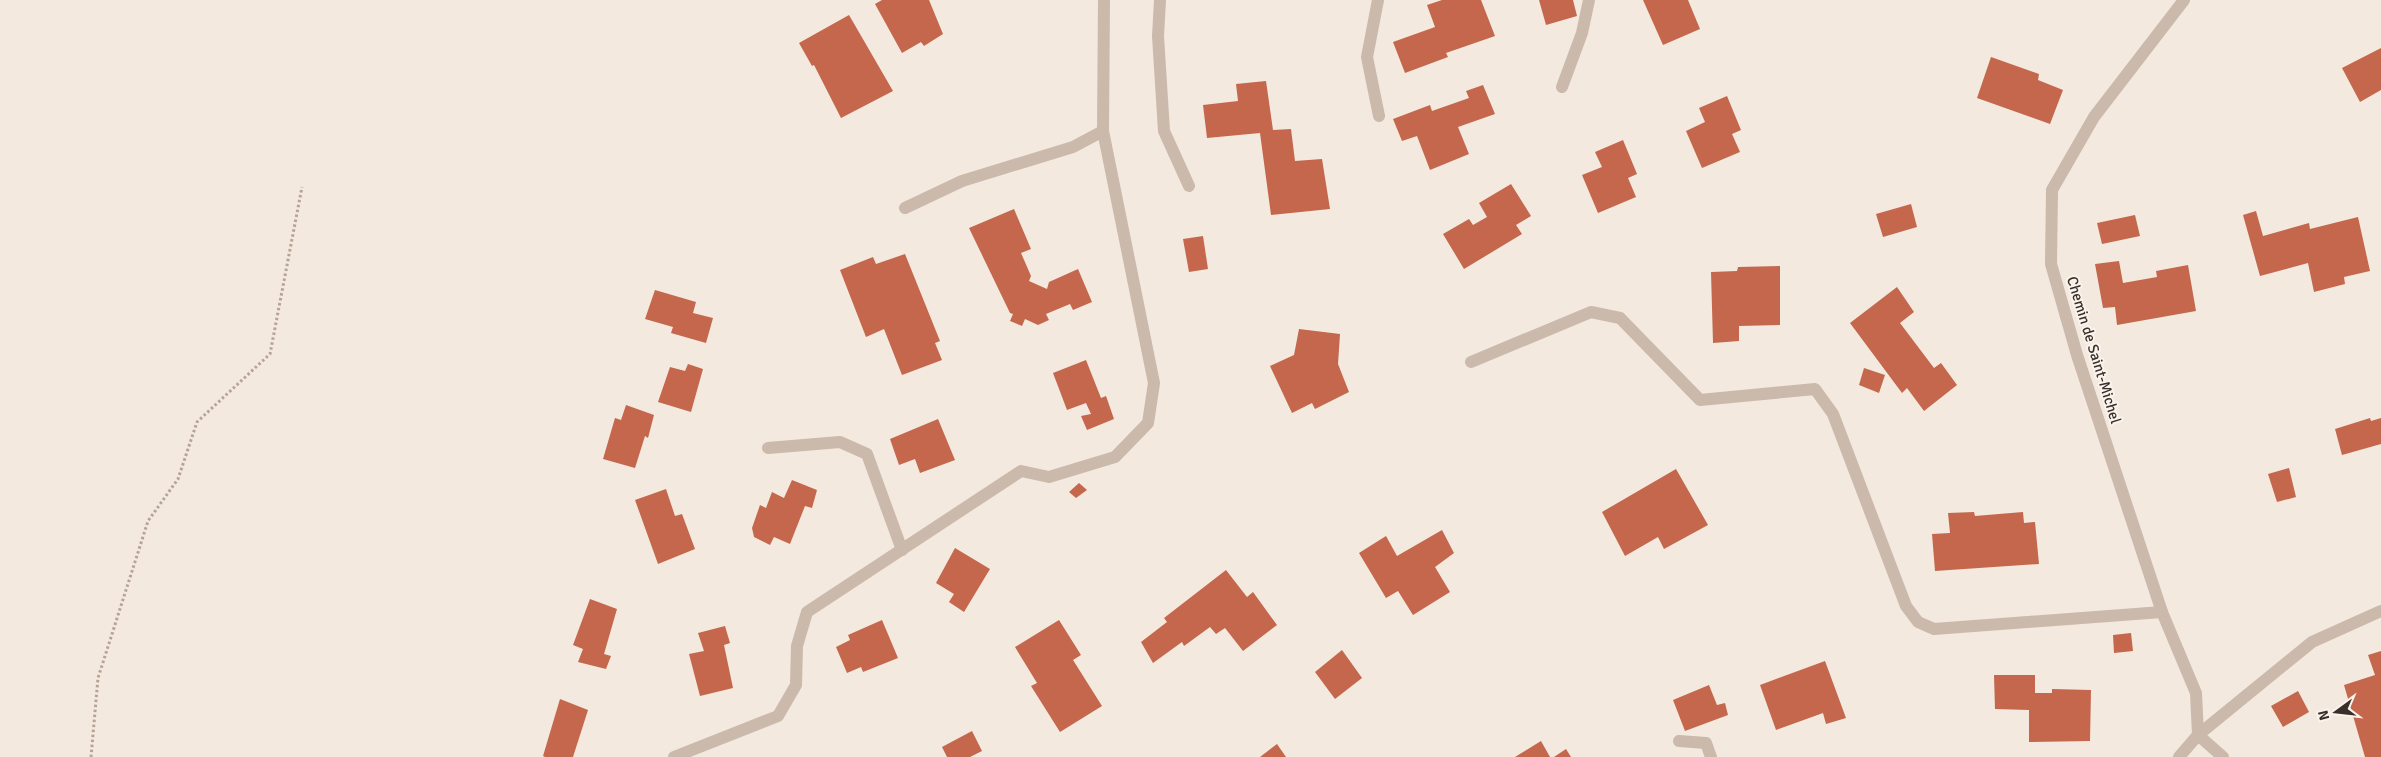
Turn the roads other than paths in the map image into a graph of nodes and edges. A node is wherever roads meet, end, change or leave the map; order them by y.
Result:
1 (1104, 0) edge
2 (1160, 0) edge
3 (1378, 0) edge
4 (1589, 0) edge
5 (2184, 0) edge
6 (1562, 87) dead end
7 (1378, 116) dead end
8 (1103, 131) junction
9 (1189, 186) dead end
10 (905, 208) dead end
11 (1471, 362) dead end
12 (768, 448) dead end
13 (902, 550) junction
14 (2381, 611) edge
15 (2162, 612) junction
16 (2198, 735) junction
17 (1679, 741) dead end
18 (2184, 755) edge
19 (674, 757) edge
20 (1711, 757) edge
21 (2223, 757) edge

1 - 8 street
2 - 9 street
3 - 7 street
4 - 6 street
5 - 15 street, Chemin de Saint-Michel
8 - 10 street
8 - 13 street
11 - 15 street
12 - 13 street
13 - 19 street
14 - 16 street
15 - 16 street, Chemin de Saint-Michel
16 - 18 street
16 - 21 street
17 - 20 street

